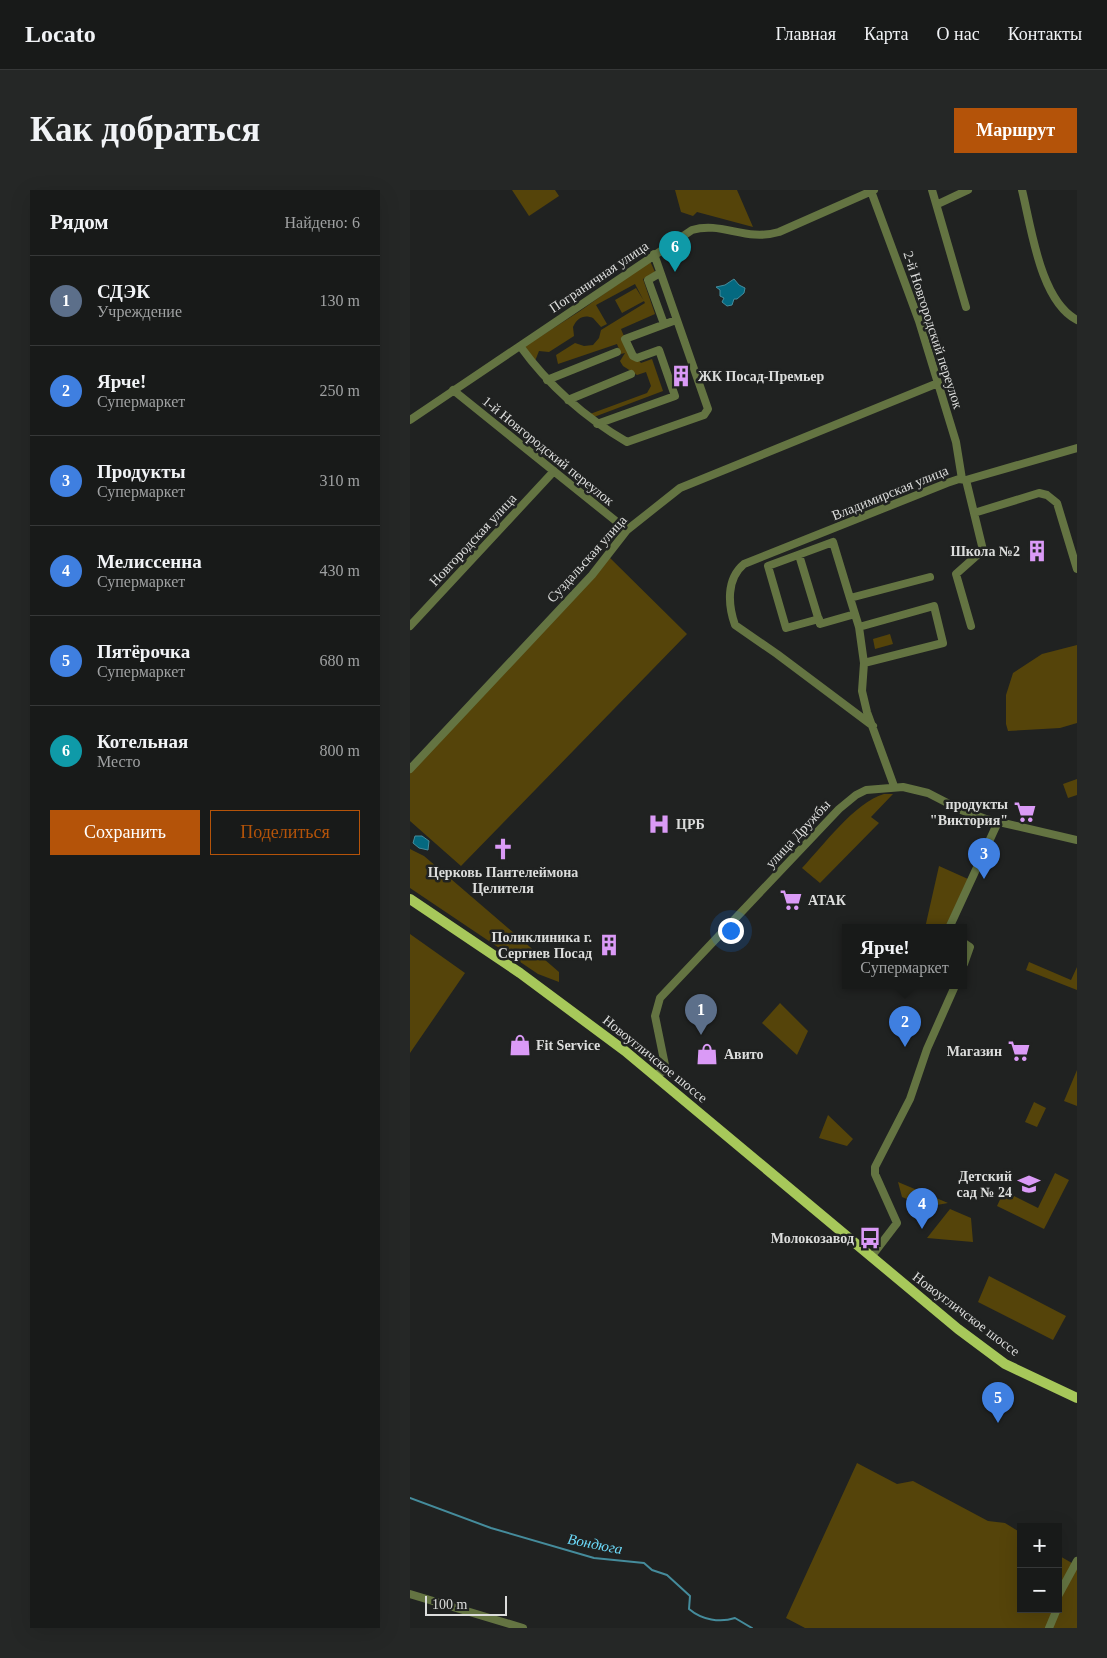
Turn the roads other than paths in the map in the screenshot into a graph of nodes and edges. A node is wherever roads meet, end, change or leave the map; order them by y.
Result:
1 (932, 190) edge
2 (968, 190) edge
3 (1022, 190) edge
4 (872, 191) edge
5 (938, 204) junction
6 (654, 254) junction
7 (660, 273) junction
8 (966, 307) dead end
9 (676, 320) junction
10 (1077, 320) edge
11 (664, 324) junction
12 (520, 346) junction
13 (617, 352) dead end
14 (631, 374) dead end
15 (546, 380) junction
16 (938, 382) junction
17 (454, 390) junction
18 (568, 400) junction
19 (410, 420) edge
20 (597, 424) junction
21 (1077, 448) edge
22 (554, 471) junction
23 (964, 480) junction
24 (974, 513) junction
25 (627, 530) junction
26 (799, 555) junction
27 (1077, 569) edge
28 (930, 577) dead end
29 (850, 598) junction
30 (855, 614) junction
31 (819, 619) junction
32 (410, 626) edge
33 (970, 626) dead end
34 (858, 627) junction
35 (864, 663) junction
36 (873, 726) junction
37 (410, 770) edge
38 (894, 786) junction
39 (998, 822) junction
40 (1077, 840) edge
41 (410, 899) edge
42 (951, 924) edge
43 (967, 945) edge
44 (967, 956) edge
45 (954, 989) edge
46 (666, 1070) junction
47 (655, 1075) junction
48 (667, 1085) junction
49 (871, 1257) junction
50 (1077, 1398) edge
51 (1077, 1561) edge
52 (1062, 1589) edge
53 (410, 1594) edge
54 (1055, 1613) edge
55 (523, 1628) edge
56 (1049, 1628) edge

1 - 5 street
2 - 5 street
3 - 10 street
4 - 6 street, Пограничная улица
4 - 16 street, 2-й Новгородский переулок
5 - 8 street
6 - 7 street
6 - 12 street, Пограничная улица
7 - 9 street
7 - 11 street
9 - 11 street
9 - 20 street
11 - 20 street
12 - 15 street
12 - 17 street, Пограничная улица
13 - 15 street
14 - 18 street
15 - 18 street
16 - 23 street, 2-й Новгородский переулок
16 - 25 street, Суздальская улица
17 - 19 street, Пограничная улица
17 - 22 street, 1-й Новгородский переулок
18 - 20 street
21 - 23 street, Владимирская улица
22 - 25 street, 1-й Новгородский переулок
22 - 32 street, Новгородская улица
23 - 24 street, 2-й Новгородский переулок
23 - 36 street, Владимирская улица
24 - 27 street
24 - 33 street, 2-й Новгородский переулок
25 - 37 street, Суздальская улица
26 - 29 street
26 - 31 street
26 - 31 street
28 - 29 street
29 - 30 street
30 - 31 street
30 - 34 street
34 - 35 street
34 - 35 street
35 - 36 street
36 - 38 street
38 - 39 street, улица Дружбы
38 - 46 street, улица Дружбы
39 - 40 street, улица Дружбы
39 - 42 street
41 - 47 main road, Новоугличское шоссе
43 - 44 street
45 - 49 street
46 - 47 street
46 - 48 street, улица Дружбы
47 - 48 main road, Новоугличское шоссе
48 - 49 main road, Новоугличское шоссе
49 - 50 main road, Новоугличское шоссе
51 - 52 street
53 - 55 street
54 - 56 street

